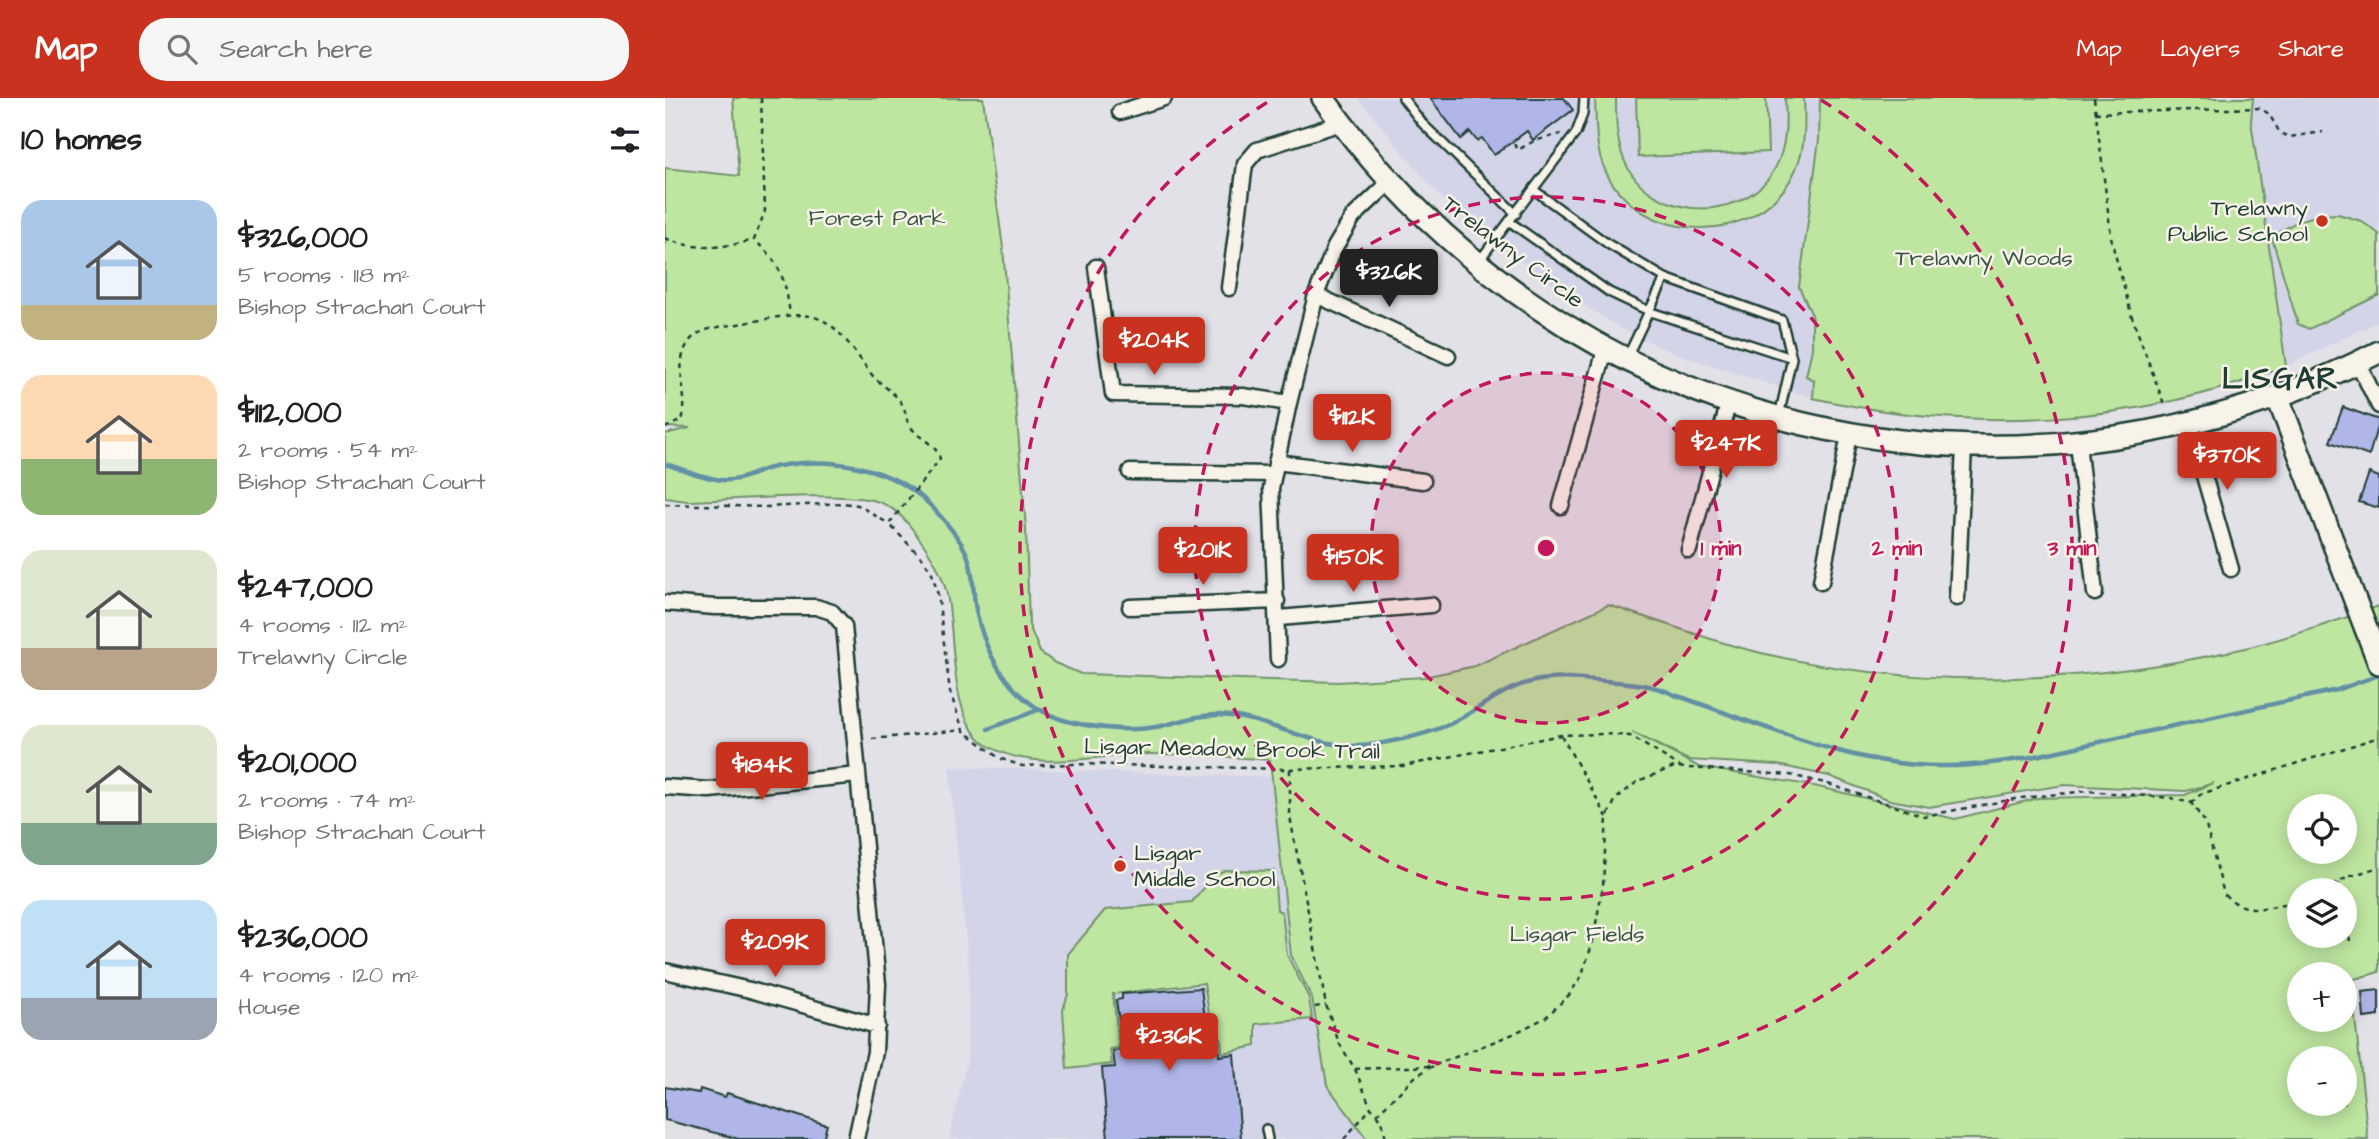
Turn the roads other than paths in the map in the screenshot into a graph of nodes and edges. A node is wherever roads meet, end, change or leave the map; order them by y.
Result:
1 (1164, 98) edge
2 (1323, 98) edge
3 (1403, 98) edge
4 (1584, 98) edge
5 (1120, 112) dead end
6 (1341, 124) junction
7 (1390, 182) junction
8 (1534, 190) junction
9 (1516, 214) junction
10 (1510, 222) junction
11 (1477, 263) junction
12 (1096, 267) dead end
13 (1665, 278) junction
14 (1229, 288) dead end
15 (1316, 295) junction
16 (1651, 312) junction
17 (1605, 350) junction
18 (2379, 352) edge
19 (1448, 356) dead end
20 (1792, 358) junction
21 (1625, 360) junction
22 (2358, 363) junction
23 (2278, 398) junction
24 (1729, 401) junction
25 (1289, 403) junction
26 (2379, 406) edge
27 (1780, 416) junction
28 (2189, 424) junction
29 (1849, 435) junction
30 (2078, 443) junction
31 (1964, 447) junction
32 (1275, 468) junction
33 (1130, 472) dead end
34 (1423, 481) dead end
35 (1561, 506) dead end
36 (1689, 550) dead end
37 (2231, 569) dead end
38 (1821, 582) dead end
39 (2095, 593) dead end
40 (1957, 597) dead end
41 (1277, 601) junction
42 (665, 603) edge
43 (1431, 605) dead end
44 (1130, 607) dead end
45 (1279, 618) junction
46 (1278, 659) dead end
47 (2379, 663) edge
48 (858, 775) junction
49 (665, 787) edge
50 (665, 971) edge
51 (877, 1026) junction
52 (1266, 1129) dead end
53 (856, 1139) edge
54 (1268, 1139) edge

1 - 5 street
2 - 6 street, Trelawny Circle
3 - 9 lane
4 - 8 lane
6 - 7 street, Trelawny Circle
6 - 14 street
7 - 11 street, Trelawny Circle
7 - 15 street
8 - 9 lane
8 - 13 lane
9 - 10 lane
10 - 11 lane
10 - 16 lane
11 - 17 street, Trelawny Circle
12 - 25 street
13 - 16 lane
13 - 20 lane
15 - 19 street
15 - 25 street
16 - 20 lane
16 - 21 lane
17 - 21 street, Trelawny Circle
17 - 35 street
18 - 22 street, Trelawny Circle
20 - 27 lane
21 - 24 street, Trelawny Circle
22 - 23 street, Trelawny Circle
22 - 26 street
23 - 28 street, Trelawny Circle
23 - 47 street
24 - 27 street, Trelawny Circle
24 - 36 street
25 - 32 street
27 - 29 street, Trelawny Circle
28 - 30 street, Trelawny Circle
28 - 37 street
29 - 31 street, Trelawny Circle
29 - 38 street
30 - 31 street, Trelawny Circle
30 - 39 street
31 - 40 street
32 - 33 street
32 - 34 street
32 - 41 street
41 - 44 street
41 - 45 street
42 - 48 street
43 - 45 street
45 - 46 street
48 - 49 street
48 - 51 street
50 - 51 street
51 - 53 street
52 - 54 lane

